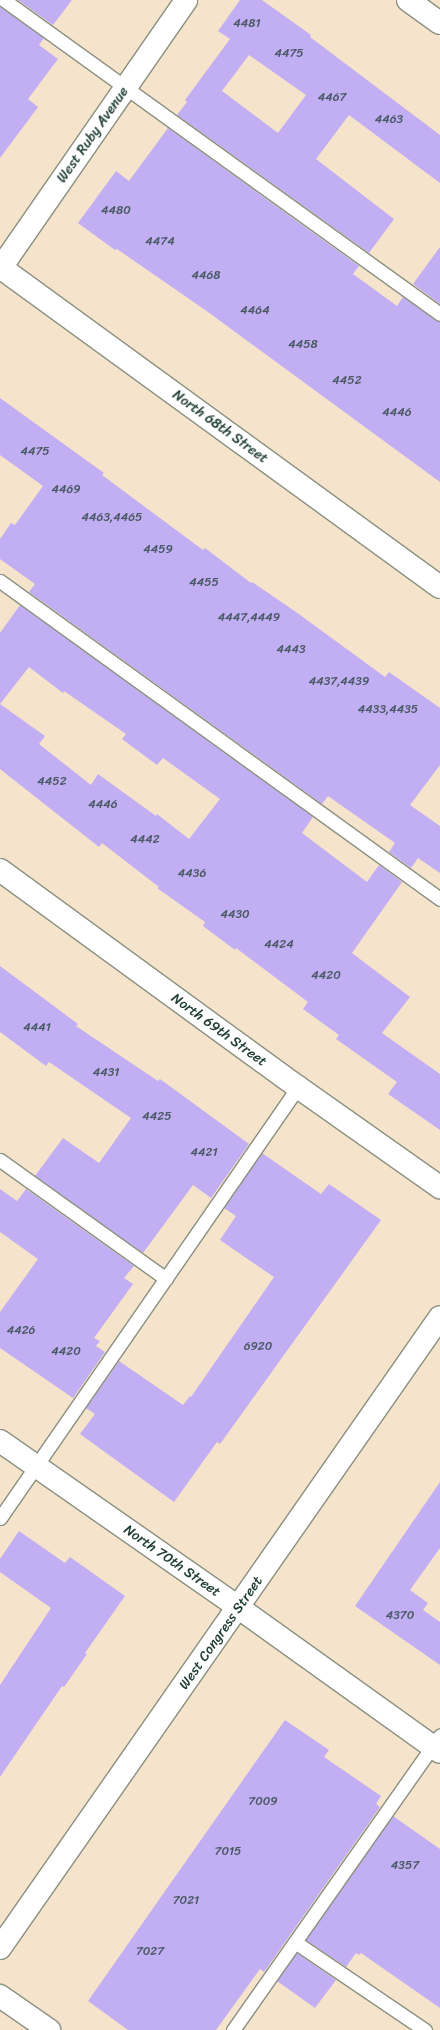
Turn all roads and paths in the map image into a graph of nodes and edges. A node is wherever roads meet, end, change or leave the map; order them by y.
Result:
1 (4, 0) edge
2 (186, 0) edge
3 (408, 0) edge
4 (440, 23) edge
5 (126, 87) junction
6 (0, 268) edge
7 (440, 314) edge
8 (0, 581) edge
9 (440, 587) edge
10 (0, 870) edge
11 (440, 899) edge
12 (298, 1087) junction
13 (0, 1160) edge
14 (440, 1187) edge
15 (166, 1279) junction
16 (440, 1317) edge
17 (0, 1441) edge
18 (36, 1466) junction
19 (0, 1518) edge
20 (239, 1608) junction
21 (437, 1744) edge
22 (295, 1942) junction
23 (0, 1948) edge
24 (0, 1996) edge
25 (49, 2030) edge
26 (233, 2030) edge
27 (426, 2030) edge

1 - 5 lane
2 - 5 street, West Ruby Avenue
3 - 4 street
5 - 6 street, West Ruby Avenue
5 - 7 lane
6 - 9 street, North 68th Street
8 - 11 lane
10 - 12 street, North 69th Street
12 - 14 street, North 69th Street
12 - 15 lane
13 - 15 lane
15 - 18 lane
16 - 20 street, West Congress Street
17 - 18 street, North 70th Street
18 - 19 lane
18 - 20 street, North 70th Street
20 - 21 street, North 70th Street
20 - 23 street, West Congress Street
21 - 22 lane
22 - 26 lane
22 - 27 lane
24 - 25 street

